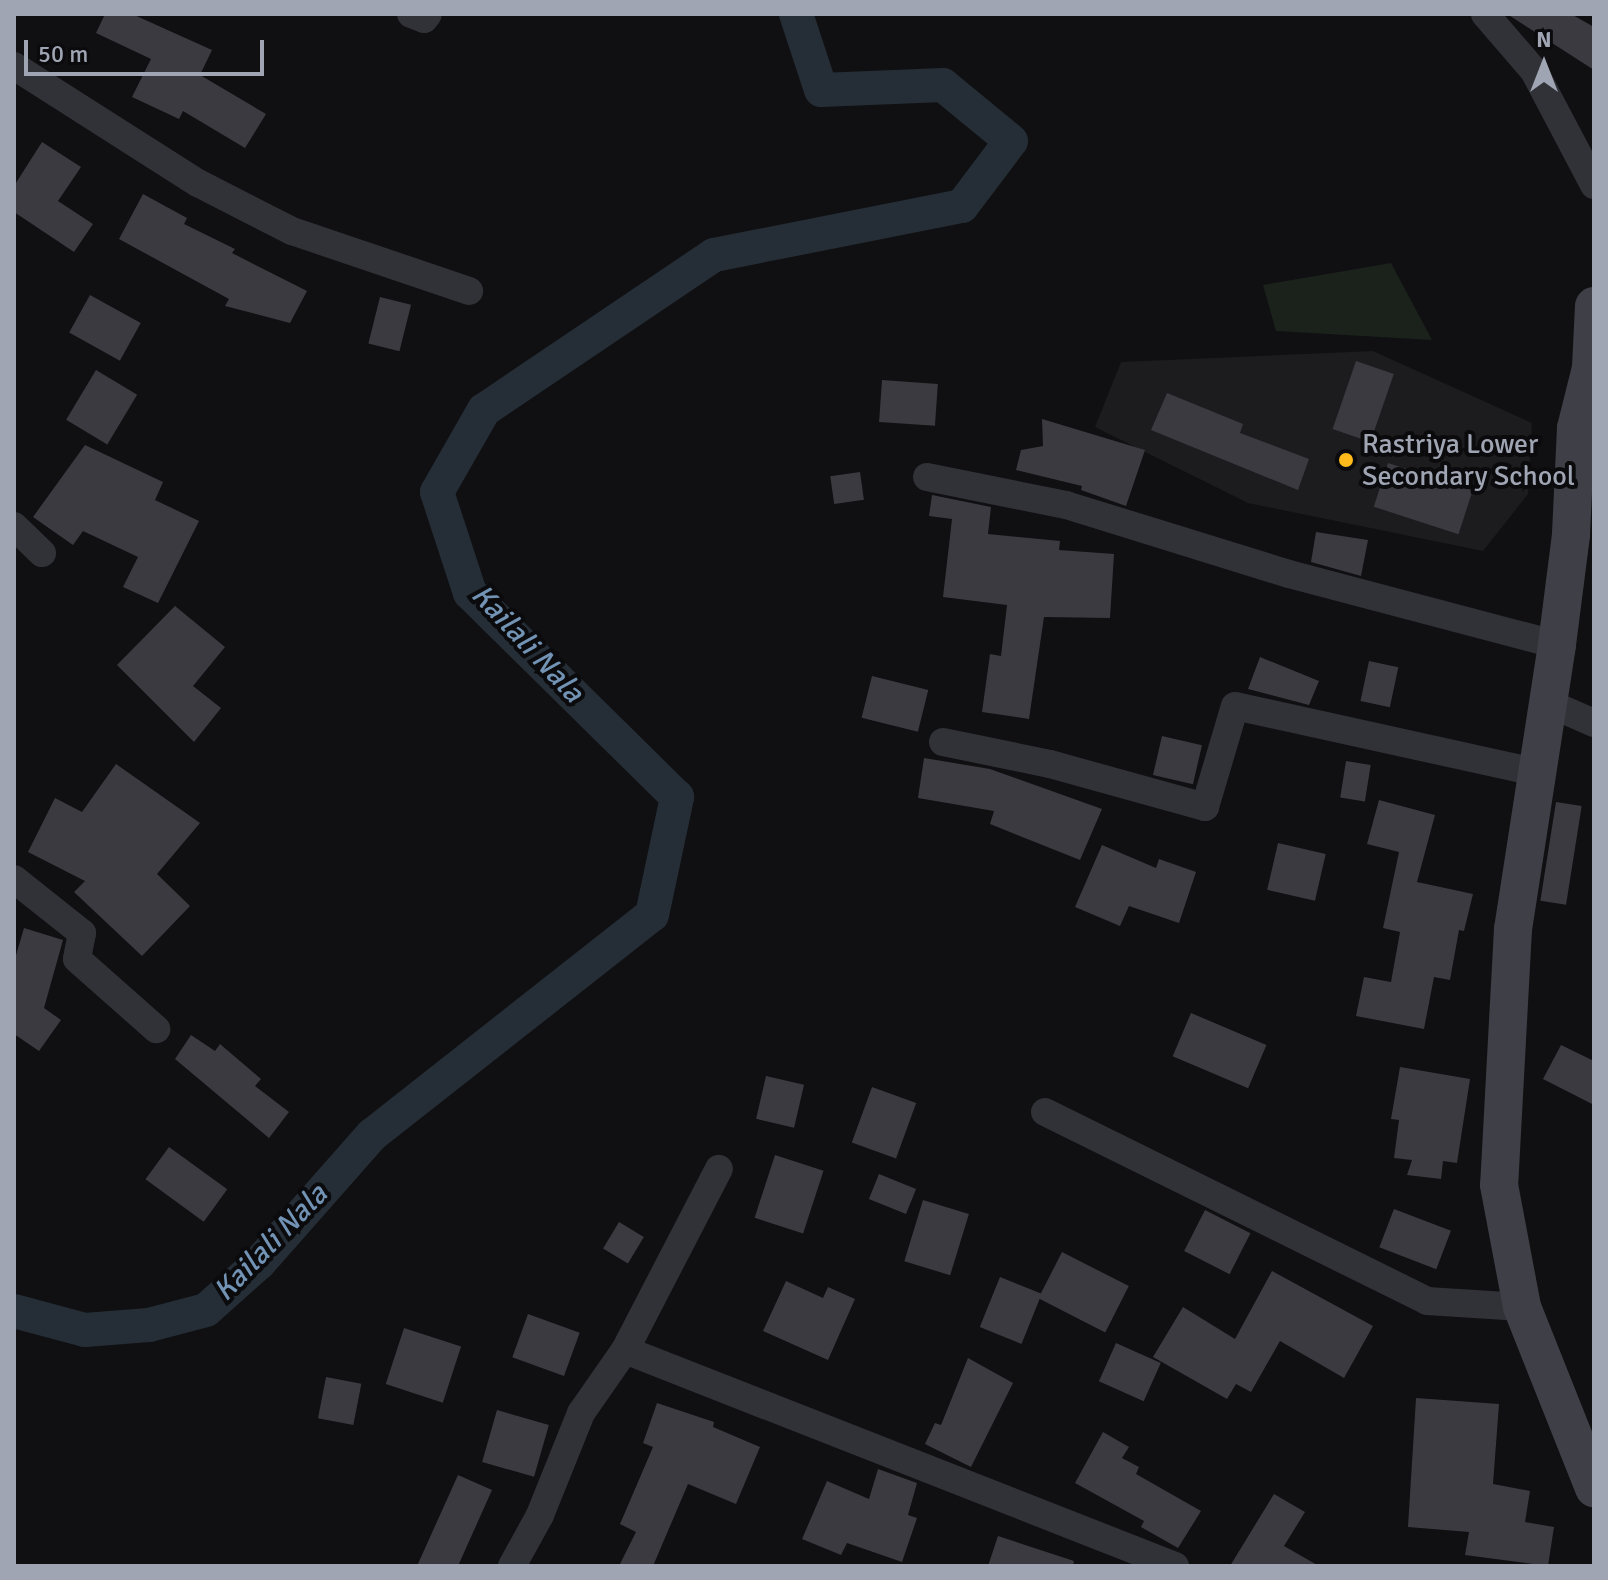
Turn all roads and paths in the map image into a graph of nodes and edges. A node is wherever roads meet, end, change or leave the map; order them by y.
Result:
1 (411, 14) edge
2 (428, 14) edge
3 (1485, 14) edge
4 (14, 66) edge
5 (1594, 185) edge
6 (469, 291) dead end
7 (1594, 306) edge
8 (1592, 368) edge
9 (927, 477) dead end
10 (14, 526) edge
11 (42, 553) dead end
12 (1557, 645) junction
13 (1546, 702) junction
14 (1594, 723) edge
15 (943, 742) dead end
16 (1536, 772) junction
17 (14, 879) edge
18 (156, 1029) dead end
19 (1045, 1112) dead end
20 (719, 1169) dead end
21 (1522, 1307) junction
22 (625, 1350) junction
23 (1594, 1488) edge
24 (512, 1566) edge
25 (1175, 1566) edge

1 - 2 street
3 - 5 street
4 - 6 street
7 - 8 street
8 - 12 street
9 - 12 street
10 - 11 street
12 - 13 street
13 - 14 street
13 - 16 street
15 - 16 street
16 - 21 street
17 - 18 street
19 - 21 street
20 - 22 street
21 - 23 street
22 - 24 street
22 - 25 street

